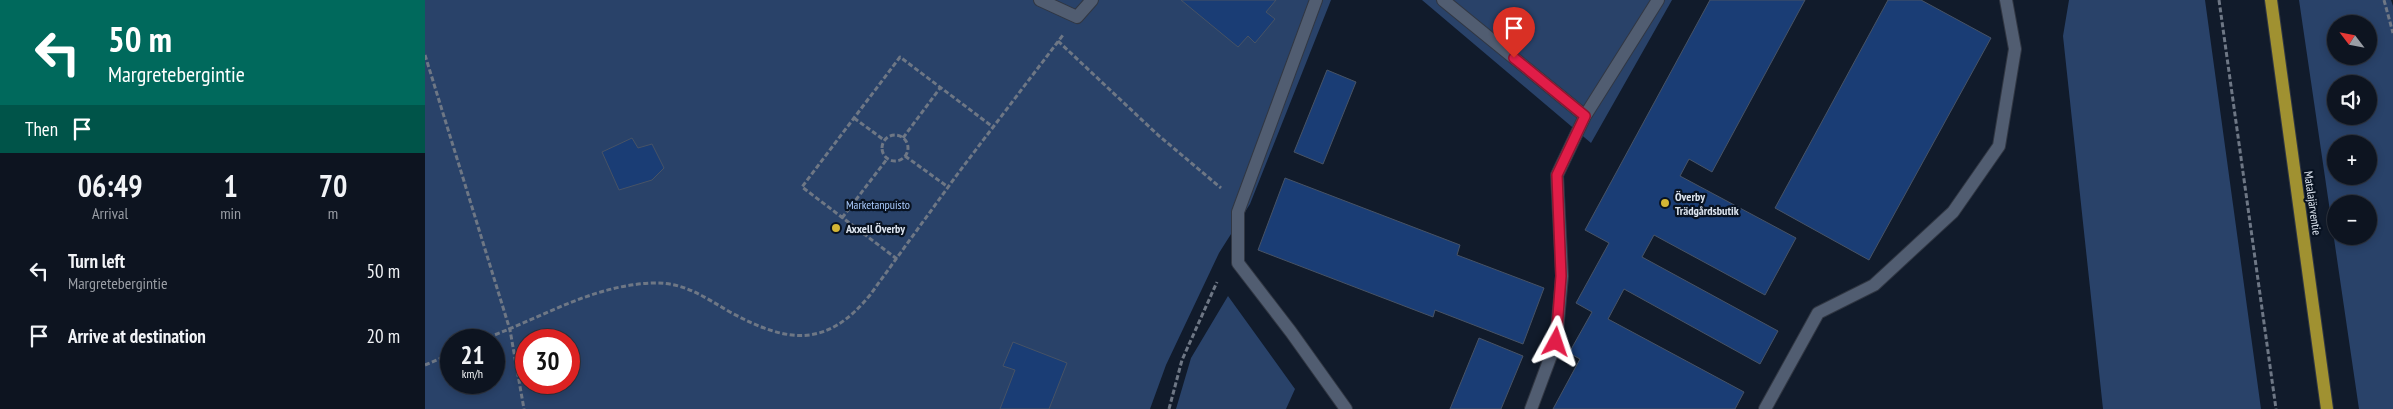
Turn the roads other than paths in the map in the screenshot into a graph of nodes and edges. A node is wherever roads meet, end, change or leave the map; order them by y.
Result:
1 (1041, 0) edge
2 (1092, 0) edge
3 (1316, 0) edge
4 (1443, 0) edge
5 (1658, 0) edge
6 (2006, 0) edge
7 (2271, 0) edge
8 (1585, 116) junction
9 (1346, 409) edge
10 (1531, 409) edge
11 (1765, 409) edge
12 (2327, 409) edge

1 - 2 street
3 - 9 street
4 - 8 street
5 - 8 street
6 - 11 street
7 - 12 main road, Matalajärventie
8 - 10 street

